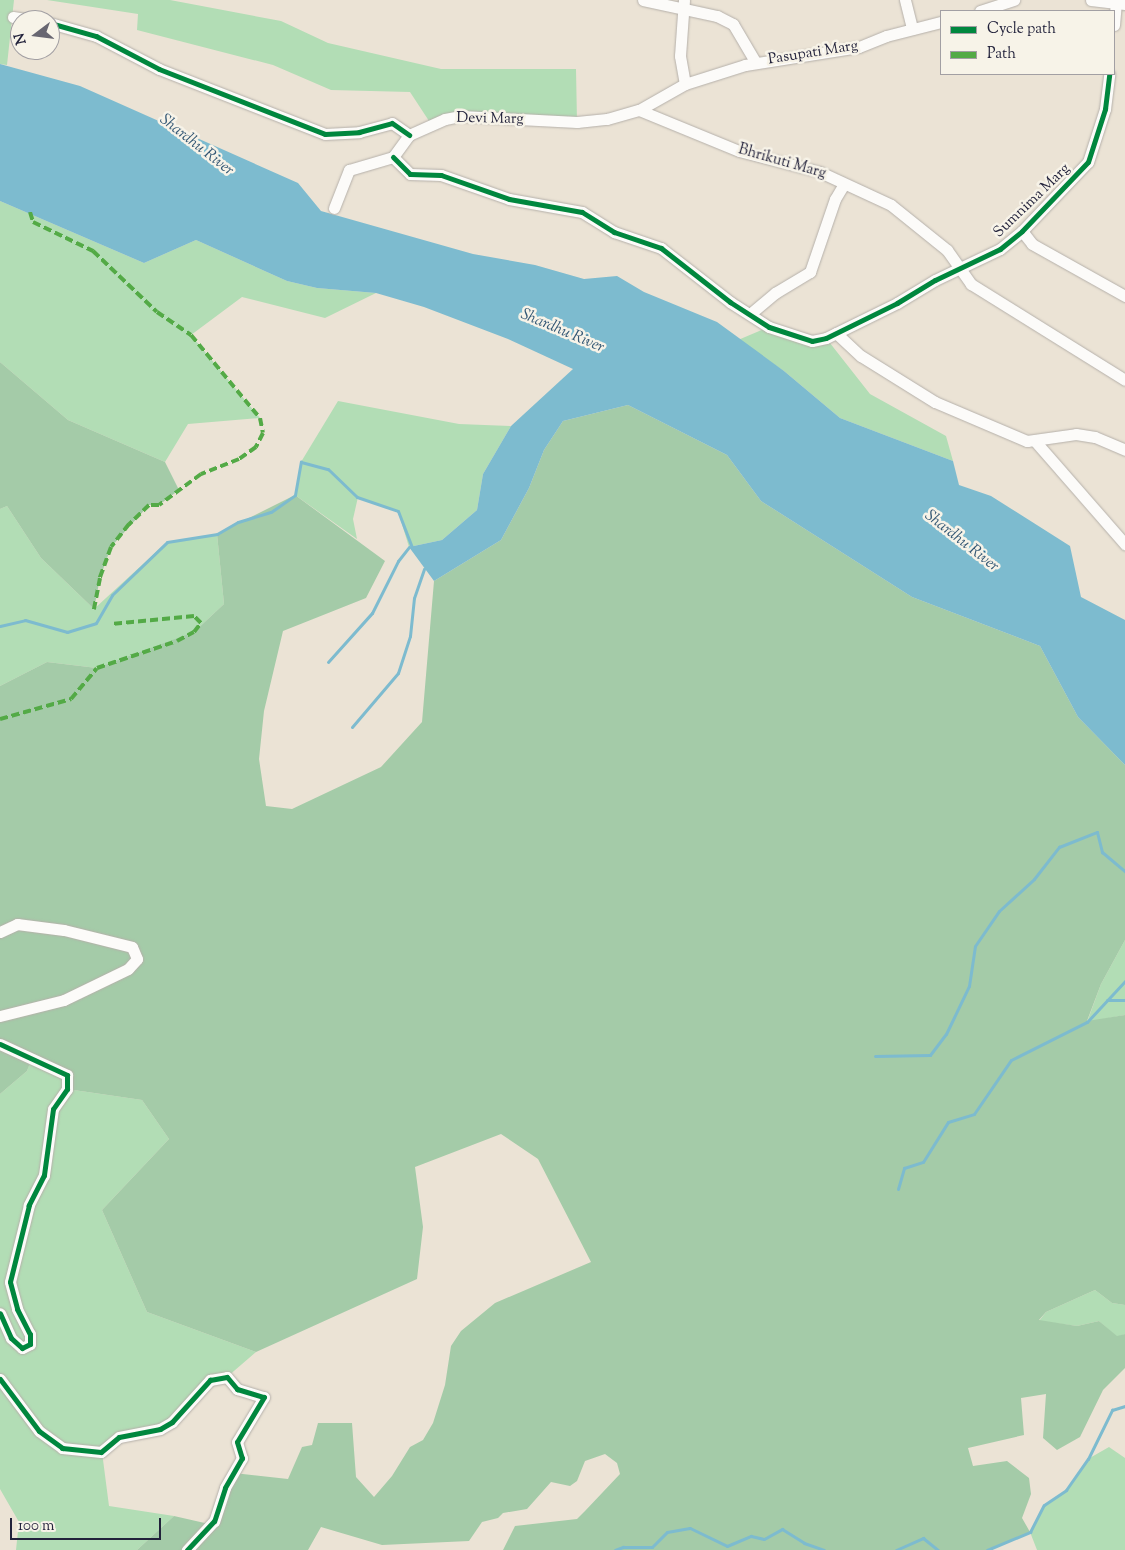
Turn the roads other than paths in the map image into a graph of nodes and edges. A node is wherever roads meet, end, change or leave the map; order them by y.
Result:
1 (643, 0) edge
2 (904, 0) edge
3 (1014, 0) edge
4 (1091, 0) edge
5 (1119, 3) edge
6 (683, 5) edge
7 (983, 10) edge
8 (1115, 21) edge
9 (940, 22) edge
10 (60, 26) edge
11 (912, 29) junction
12 (756, 63) junction
13 (1109, 75) edge
14 (685, 84) junction
15 (639, 110) junction
16 (409, 134) junction
17 (394, 157) junction
18 (844, 184) junction
19 (334, 208) dead end
20 (1022, 232) junction
21 (962, 268) junction
22 (1125, 296) edge
23 (750, 314) junction
24 (836, 333) junction
25 (1125, 380) edge
26 (1035, 441) junction
27 (1125, 450) edge
28 (1125, 544) edge
29 (0, 932) edge
30 (0, 1016) edge
31 (0, 1044) edge
32 (0, 1313) edge
33 (0, 1379) edge
34 (187, 1550) edge

1 - 6 street
2 - 11 street
3 - 7 street
4 - 5 street
5 - 8 street
6 - 12 street
6 - 14 street
9 - 11 street, Pasupati Marg
10 - 16 street
11 - 12 street, Pasupati Marg
12 - 14 street, Pasupati Marg
13 - 20 street, Sumnima Marg
14 - 15 street, Pasupati Marg
15 - 16 street, Devi Marg
15 - 18 street, Bhrikuti Marg
16 - 17 street
17 - 19 street
17 - 23 street, Sumnima Marg
18 - 21 street, Bhrikuti Marg
18 - 23 street
20 - 21 street, Sumnima Marg
20 - 22 street
21 - 24 street, Sumnima Marg
21 - 25 street, Bhrikuti Marg
23 - 24 street, Sumnima Marg
24 - 26 street
26 - 27 street
26 - 28 street
29 - 30 street
31 - 32 street
33 - 34 street

